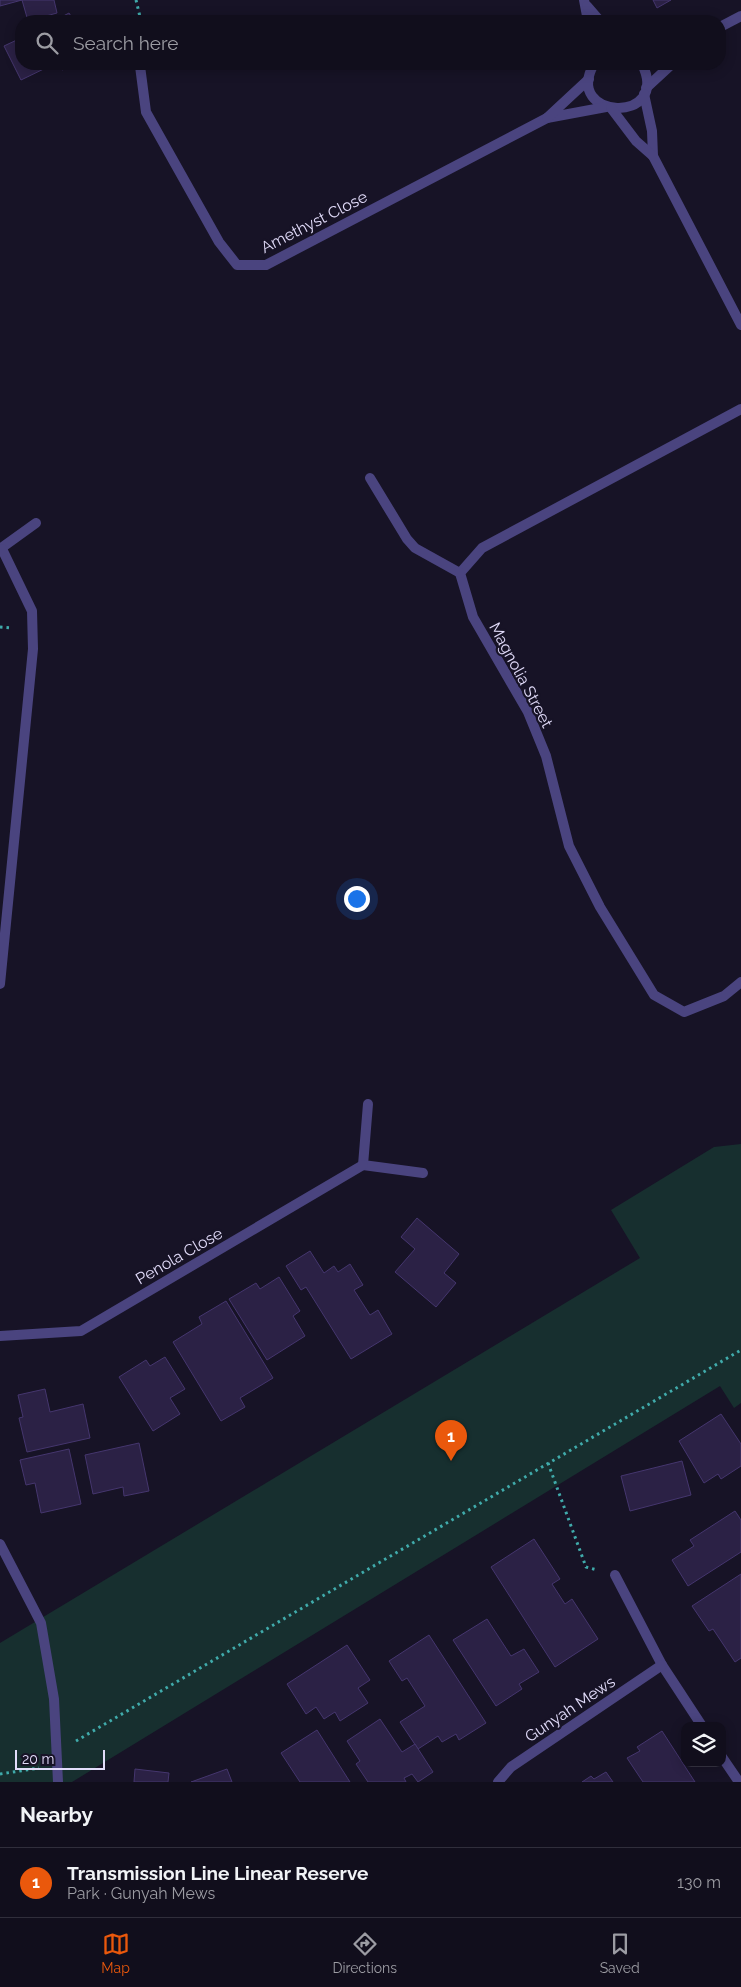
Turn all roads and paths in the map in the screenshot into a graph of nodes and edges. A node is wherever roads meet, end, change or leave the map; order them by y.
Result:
1 (136, 0) edge
2 (586, 3) edge
3 (140, 15) edge
4 (595, 15) edge
5 (741, 16) edge
6 (726, 24) edge
7 (139, 70) edge
8 (590, 70) edge
9 (591, 70) edge
10 (645, 70) edge
11 (666, 70) edge
12 (645, 91) junction
13 (608, 107) junction
14 (547, 118) junction
15 (653, 156) junction
16 (741, 324) edge
17 (741, 409) edge
18 (370, 478) dead end
19 (36, 523) dead end
20 (1, 549) edge
21 (460, 573) junction
22 (741, 982) edge
23 (0, 984) edge
24 (368, 1104) dead end
25 (363, 1165) junction
26 (423, 1173) dead end
27 (0, 1336) edge
28 (741, 1350) edge
29 (548, 1463) junction
30 (0, 1544) edge
31 (615, 1575) joint
32 (662, 1665) junction
33 (699, 1722) edge
34 (57, 1757) junction
35 (726, 1763) edge
36 (0, 1774) edge
37 (58, 1782) edge
38 (498, 1782) edge
39 (739, 1782) edge

1 - 3 path
2 - 4 street
5 - 6 street
7 - 14 street, Amethyst Close
8 - 14 street, Amethyst Close
9 - 13 street
10 - 12 street
11 - 12 street, Amethyst Close
12 - 13 street, Amethyst Close
12 - 15 street
13 - 14 street, Amethyst Close
13 - 15 street
15 - 16 street
17 - 21 street
18 - 21 street
19 - 20 street
20 - 23 street
21 - 22 street, Magnolia Street
24 - 25 street
25 - 26 street
25 - 27 street, Penola Close
28 - 29 path
29 - 31 path
29 - 34 path
30 - 34 street
31 - 32 street
32 - 33 street
32 - 38 street, Gunyah Mews
34 - 36 path
34 - 37 street
35 - 39 street

